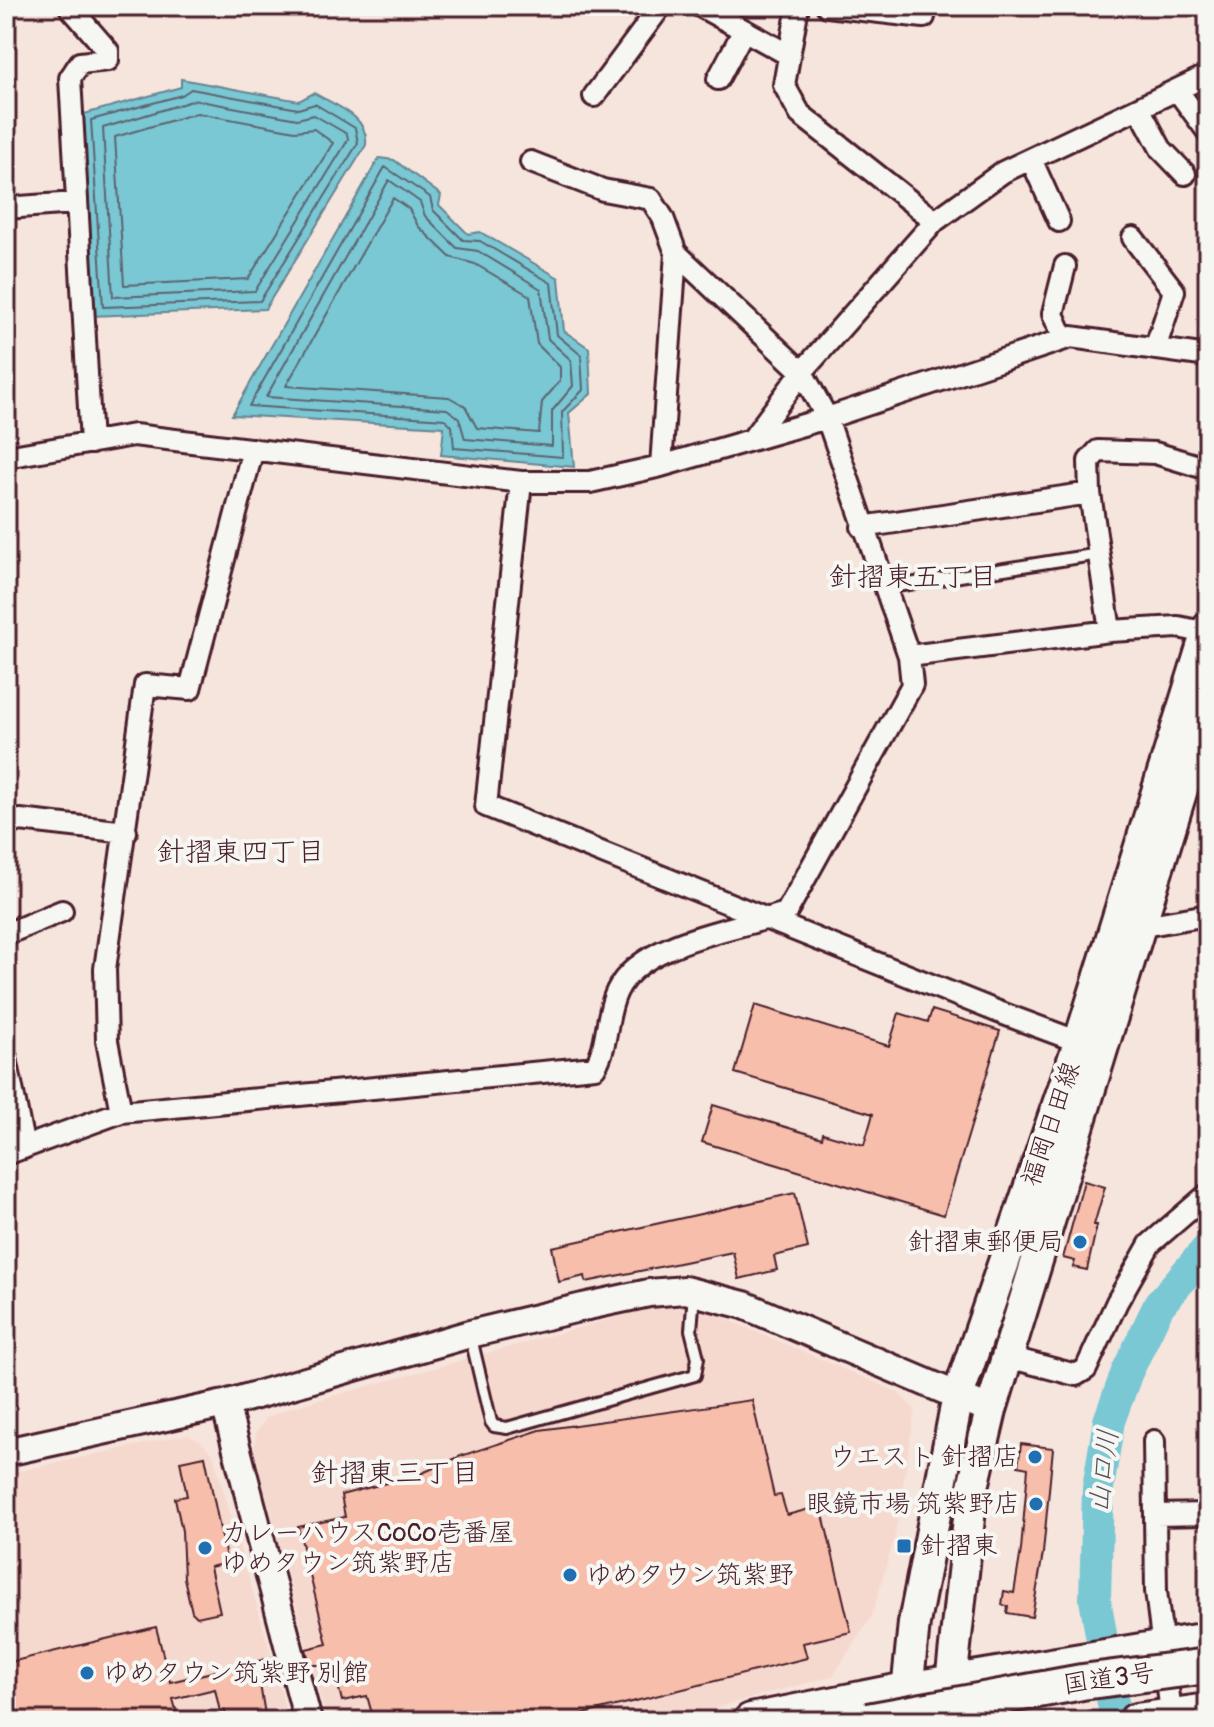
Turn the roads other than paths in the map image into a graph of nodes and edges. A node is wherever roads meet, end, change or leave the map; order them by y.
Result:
1 (69, 6) edge
2 (661, 6) edge
3 (700, 6) edge
4 (798, 6) edge
5 (827, 6) edge
6 (924, 17) dead end
7 (744, 30) junction
8 (789, 55) junction
9 (1208, 75) edge
10 (718, 79) dead end
11 (1177, 90) junction
12 (594, 96) dead end
13 (1139, 108) junction
14 (1208, 132) edge
15 (1031, 159) junction
16 (531, 162) dead end
17 (1185, 174) dead end
18 (75, 203) junction
19 (6, 208) edge
20 (935, 221) junction
21 (1059, 221) dead end
22 (1133, 238) dead end
23 (676, 253) junction
24 (1065, 266) dead end
25 (1064, 339) junction
26 (1155, 349) junction
27 (1208, 356) edge
28 (802, 372) junction
29 (827, 418) junction
30 (753, 438) junction
31 (91, 443) junction
32 (253, 449) junction
33 (6, 457) edge
34 (661, 466) junction
35 (1208, 469) edge
36 (521, 482) junction
37 (1090, 493) junction
38 (862, 527) junction
39 (1099, 554) junction
40 (884, 588) junction
41 (1110, 631) junction
42 (1207, 631) edge
43 (909, 656) junction
44 (1208, 705) edge
45 (11, 817) edge
46 (126, 832) junction
47 (62, 911) dead end
48 (1208, 915) edge
49 (771, 918) junction
50 (1127, 927) junction
51 (6, 934) edge
52 (1090, 1045) junction
53 (6, 1058) edge
54 (121, 1112) junction
55 (15, 1151) edge
56 (1208, 1194) edge
57 (694, 1292) junction
58 (470, 1334) junction
59 (1008, 1357) junction
60 (958, 1396) junction
61 (225, 1404) junction
62 (991, 1410) junction
63 (1154, 1441) dead end
64 (6, 1452) edge
65 (1208, 1514) edge
66 (1155, 1515) junction
67 (1208, 1640) edge
68 (1157, 1647) junction
69 (1208, 1666) edge
70 (951, 1683) junction
71 (1208, 1687) edge
72 (906, 1706) edge
73 (1208, 1711) edge
74 (1159, 1719) edge
75 (308, 1721) edge
76 (751, 1721) edge
77 (868, 1721) edge
78 (935, 1721) edge
79 (987, 1721) edge

1 - 18 street
2 - 12 street
3 - 7 street
4 - 8 street
5 - 6 street
7 - 8 street
7 - 10 street
8 - 20 street
9 - 11 street
11 - 13 street
11 - 14 street
13 - 15 street
13 - 17 street
15 - 20 street
15 - 21 street
16 - 23 street
18 - 19 street
18 - 31 street
20 - 28 street
22 - 26 street
23 - 28 street
23 - 34 street
24 - 25 street
25 - 26 street
25 - 29 street
26 - 27 street
28 - 29 street
28 - 30 street
29 - 30 street
29 - 38 street
30 - 34 street
31 - 32 street
31 - 33 street
32 - 36 street
32 - 46 street
34 - 36 street
35 - 37 street
36 - 49 street
37 - 38 street
37 - 39 street
38 - 40 street
39 - 40 lane
39 - 41 street
40 - 43 street
41 - 42 street
41 - 43 street
42 - 50 main road, 福岡日田線
43 - 49 street
44 - 50 main road, 福岡日田線
45 - 46 street
46 - 54 street
47 - 51 street
48 - 50 street
49 - 52 street
49 - 54 street
50 - 52 main road, 福岡日田線
52 - 59 main road, 福岡日田線
52 - 60 main road, 福岡日田線
53 - 55 street
54 - 55 street
56 - 59 street
57 - 58 street
57 - 58 lane
57 - 60 street
58 - 61 street
59 - 62 main road, 福岡日田線
60 - 62 street
60 - 72 main road, 福岡日田線
61 - 64 street
61 - 75 street
62 - 70 main road, 福岡日田線
63 - 66 street
65 - 66 street
66 - 68 street
67 - 68 highway
68 - 70 highway
68 - 74 street
69 - 77 highway, 国道3号, bridge
70 - 72 highway
70 - 78 main road, 福岡日田線
71 - 79 highway, 国道3号
72 - 76 highway
73 - 74 highway

